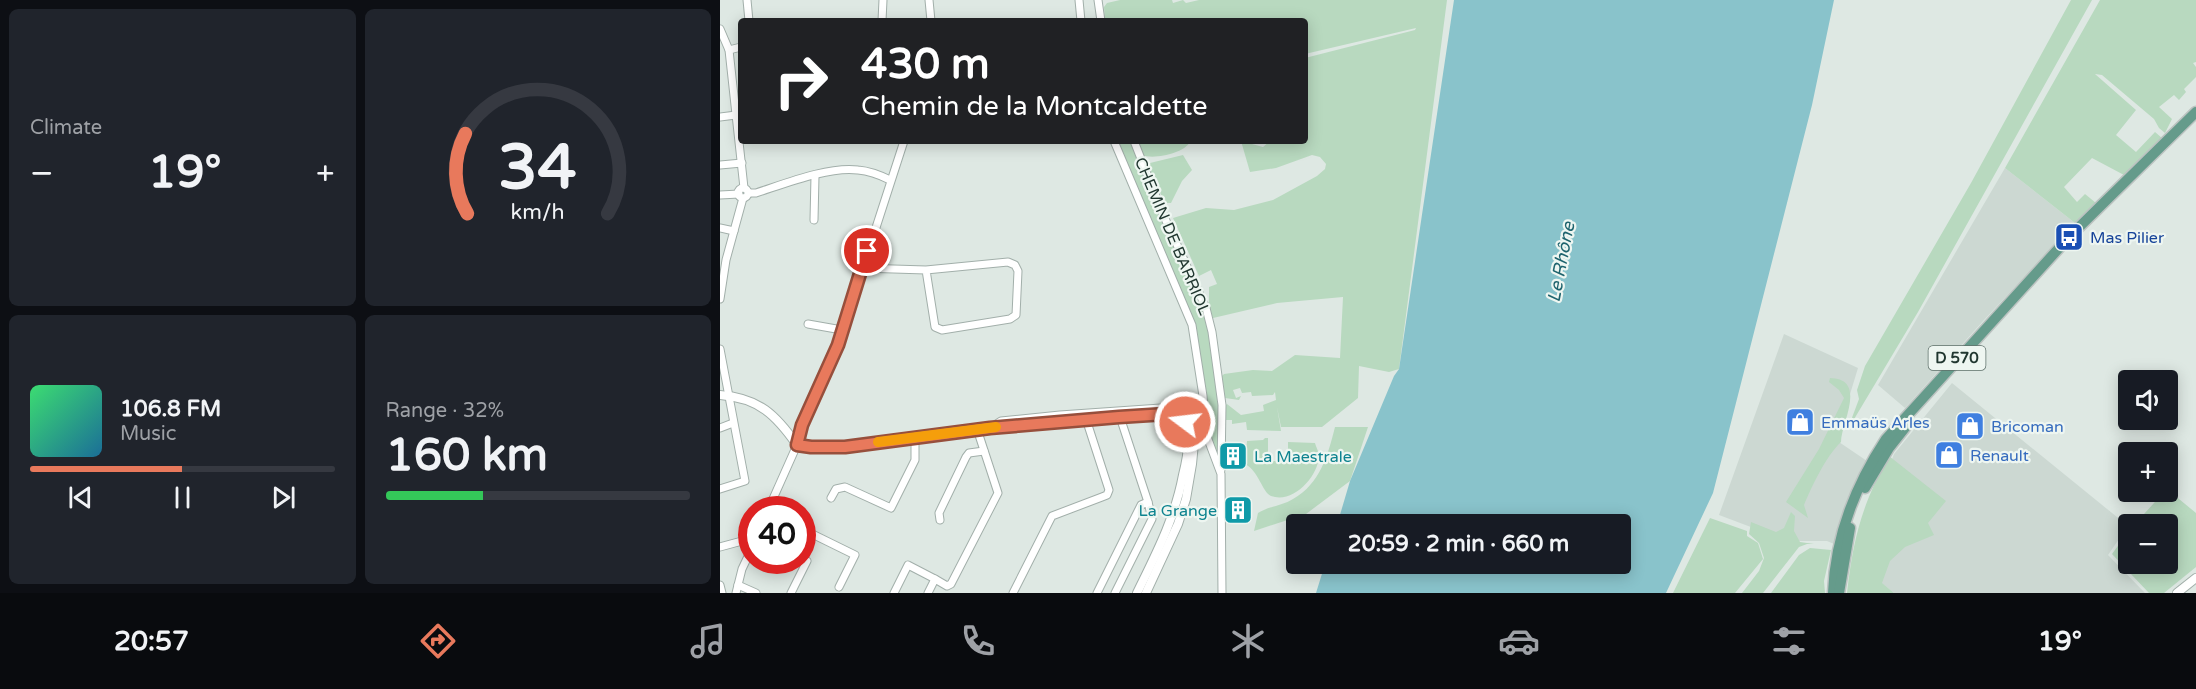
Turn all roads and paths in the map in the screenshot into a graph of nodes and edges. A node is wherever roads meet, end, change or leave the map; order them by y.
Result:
1 (747, 0) edge
2 (883, 0) edge
3 (928, 0) edge
4 (1079, 0) edge
5 (1098, 0) edge
6 (749, 18) edge
7 (882, 18) edge
8 (931, 18) edge
9 (1081, 18) edge
10 (1101, 18) edge
11 (720, 31) edge
12 (738, 48) edge
13 (729, 50) junction
14 (737, 93) edge
15 (2196, 112) edge
16 (736, 115) junction
17 (720, 117) edge
18 (738, 131) edge
19 (740, 144) edge
20 (903, 144) edge
21 (1115, 144) edge
22 (1135, 144) edge
23 (2147, 162) junction
24 (742, 163) junction
25 (720, 165) edge
26 (815, 176) junction
27 (890, 180) junction
28 (743, 193) junction
29 (720, 195) edge
30 (814, 220) dead end
31 (720, 228) edge
32 (734, 231) junction
33 (861, 268) junction
34 (926, 270) junction
35 (720, 299) edge
36 (808, 324) dead end
37 (842, 330) junction
38 (720, 349) edge
39 (724, 395) edge
40 (1204, 408) junction
41 (1174, 413) junction
42 (1119, 417) junction
43 (1086, 419) junction
44 (733, 423) junction
45 (720, 428) edge
46 (801, 428) junction
47 (990, 428) junction
48 (978, 429) junction
49 (788, 432) junction
50 (915, 436) junction
51 (797, 445) junction
52 (984, 451) junction
53 (1221, 474) junction
54 (720, 489) edge
55 (774, 496) edge
56 (831, 498) dead end
57 (1148, 502) junction
58 (940, 520) dead end
59 (816, 536) edge
60 (738, 542) edge
61 (720, 548) edge
62 (741, 574) edge
63 (800, 574) edge
64 (935, 579) junction
65 (2196, 579) edge
66 (720, 585) edge
67 (738, 585) junction
68 (839, 587) dead end
69 (722, 593) edge
70 (736, 593) edge
71 (756, 593) edge
72 (791, 593) edge
73 (894, 593) edge
74 (928, 593) edge
75 (1013, 593) edge
76 (1097, 593) edge
77 (1115, 593) edge
78 (1137, 593) edge
79 (1146, 593) edge
80 (1222, 593) edge
81 (1833, 593) edge
82 (1839, 593) edge
83 (2177, 593) edge

1 - 6 street
2 - 7 street
3 - 8 street
4 - 9 street
5 - 10 street
11 - 13 street
12 - 13 street
13 - 14 street
14 - 16 street
15 - 23 main road, D 570
16 - 17 street
16 - 18 street
19 - 24 street
20 - 27 street
21 - 40 street
22 - 53 street, CHEMIN DE BARRIOL
23 - 81 main road, D 570
23 - 82 main road, D 570
24 - 25 street
24 - 28 street
26 - 27 street
26 - 28 street
26 - 30 street
27 - 33 street
28 - 29 street
28 - 32 street
31 - 32 street
32 - 35 street
33 - 34 street
33 - 37 street
34 - 34 street
36 - 37 street
37 - 46 street
38 - 39 street
39 - 44 street
39 - 49 street
40 - 41 street
40 - 53 street
41 - 42 street
41 - 47 street
41 - 78 street
41 - 79 street
42 - 43 street
42 - 57 street
43 - 47 street
43 - 75 street
44 - 45 street
44 - 54 street
46 - 49 street
46 - 51 street
47 - 48 street
48 - 50 street
48 - 52 street
49 - 51 street
50 - 51 street
50 - 56 street
51 - 55 street
52 - 58 street
52 - 64 street
53 - 80 street, CHEMIN DE BARRIOL
57 - 76 street
57 - 77 street
59 - 68 street
60 - 61 street
62 - 67 street
63 - 72 street
64 - 73 street
64 - 74 street
65 - 83 street
66 - 69 street
67 - 70 street
67 - 71 street

